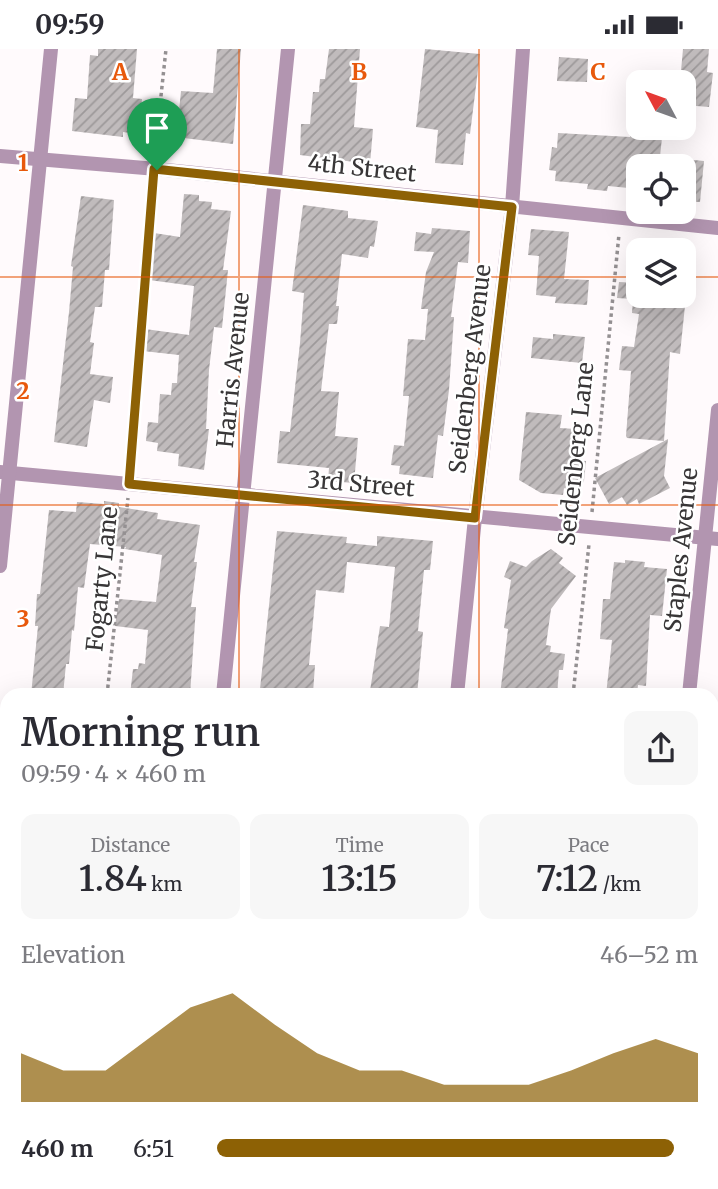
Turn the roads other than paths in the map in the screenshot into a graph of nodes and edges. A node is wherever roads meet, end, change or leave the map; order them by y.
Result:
1 (51, 49) edge
2 (288, 49) edge
3 (523, 49) edge
4 (0, 156) edge
5 (40, 159) junction
6 (275, 181) junction
7 (512, 207) junction
8 (718, 228) edge
9 (718, 410) edge
10 (5, 473) edge
11 (243, 496) junction
12 (475, 518) junction
13 (711, 538) edge
14 (0, 566) edge
15 (224, 688) edge
16 (458, 688) edge
17 (690, 688) edge

1 - 5 street
2 - 6 street, Harris Avenue
3 - 7 street, Seidenberg Avenue
4 - 5 street, 4th Street
5 - 6 street, 4th Street
5 - 10 street
6 - 7 street, 4th Street
6 - 11 street, Harris Avenue
7 - 8 street, 4th Street
7 - 12 street, Seidenberg Avenue
9 - 13 street, Staples Avenue
10 - 11 street, 3rd Street
10 - 14 street
11 - 12 street, 3rd Street
11 - 15 street, Harris Avenue
12 - 13 street, 3rd Street
12 - 16 street, Seidenberg Avenue
13 - 17 street, Staples Avenue

